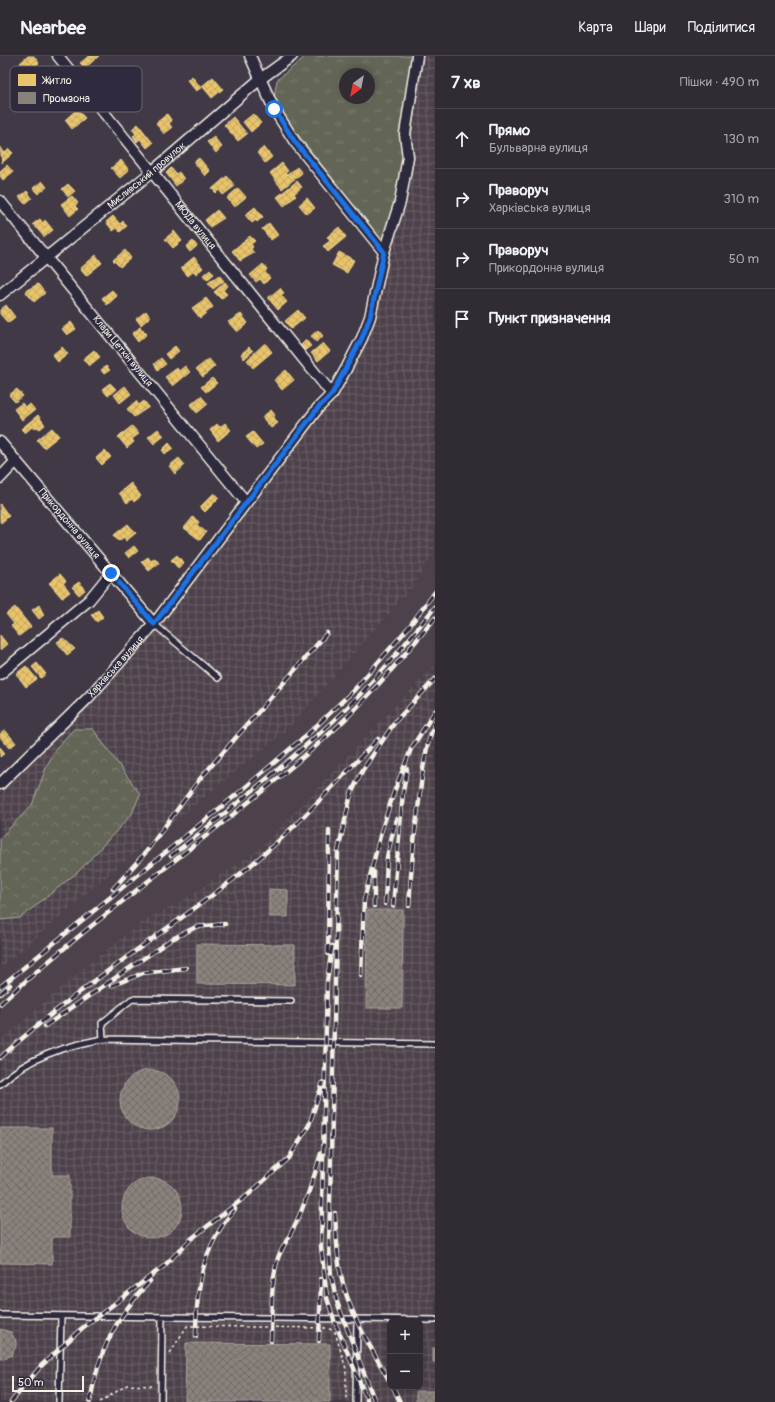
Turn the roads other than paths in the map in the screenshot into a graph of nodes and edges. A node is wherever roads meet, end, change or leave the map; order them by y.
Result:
1 (58, 56) edge
2 (250, 56) edge
3 (292, 56) edge
4 (417, 56) edge
5 (66, 66) edge
6 (259, 80) junction
7 (104, 112) edge
8 (153, 171) junction
9 (0, 201) edge
10 (384, 252) junction
11 (46, 258) junction
12 (0, 295) edge
13 (332, 394) junction
14 (0, 442) edge
15 (16, 461) junction
16 (0, 478) edge
17 (246, 502) junction
18 (111, 573) junction
19 (154, 624) junction
20 (0, 674) edge
21 (218, 678) dead end
22 (0, 784) edge
23 (291, 1001) dead end
24 (103, 1039) junction
25 (435, 1044) edge
26 (0, 1084) edge
27 (0, 1315) edge
28 (61, 1316) junction
29 (162, 1317) junction
30 (357, 1320) junction
31 (435, 1320) edge
32 (59, 1402) edge
33 (161, 1402) edge
34 (356, 1402) edge

1 - 5 street, МЮДа вулиця
2 - 6 street
3 - 6 street, Мисливський провулок
4 - 10 street, Харківська вулиця
6 - 8 street, Мисливський провулок
6 - 10 street
7 - 8 street, МЮДа вулиця
8 - 11 street, Мисливський провулок
8 - 13 street, МЮДа вулиця
9 - 11 street, Клари Цеткін вулиця
10 - 13 street, Харківська вулиця
11 - 12 street, Мисливський провулок
11 - 17 street, Клари Цеткін вулиця
13 - 17 street, Харківська вулиця
14 - 15 street, Прикордонна вулиця
15 - 16 street
15 - 18 street, Прикордонна вулиця
17 - 19 street, Харківська вулиця
18 - 19 street, Прикордонна вулиця
18 - 20 street
19 - 21 lane
19 - 22 street, Харківська вулиця
23 - 24 lane
24 - 25 lane
24 - 26 lane
27 - 28 lane
28 - 29 lane
28 - 32 lane
29 - 30 lane
29 - 33 lane
30 - 31 lane
30 - 34 lane

